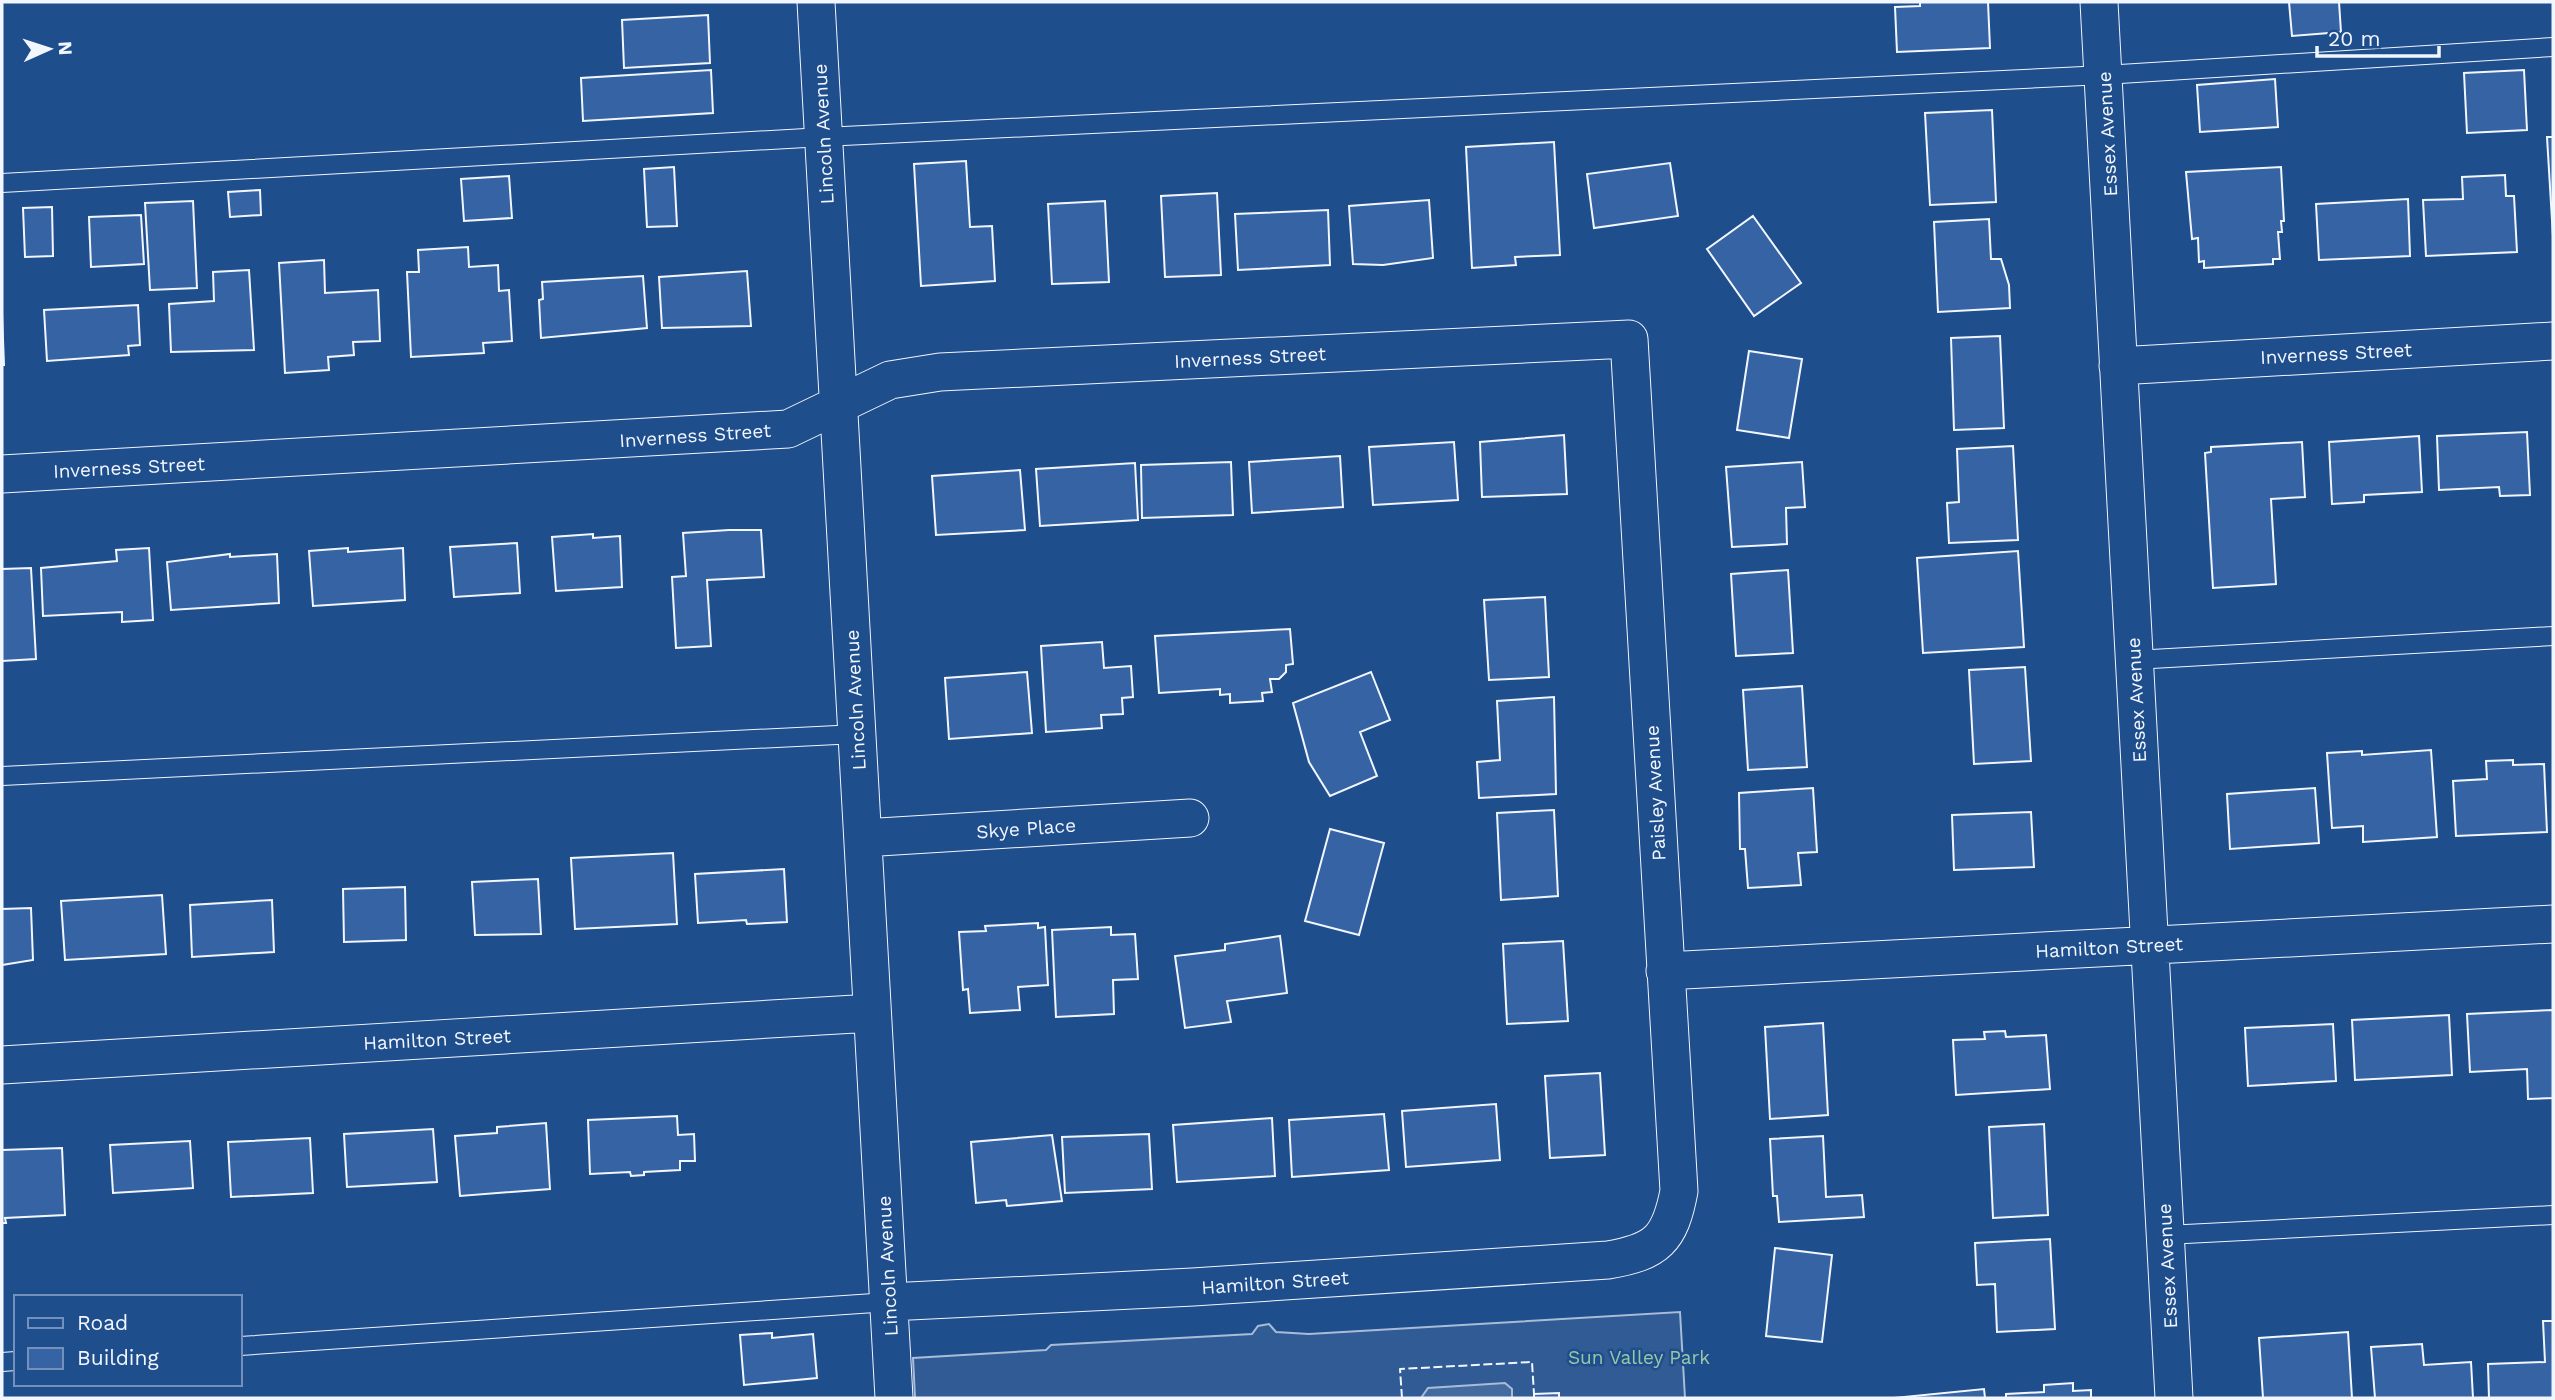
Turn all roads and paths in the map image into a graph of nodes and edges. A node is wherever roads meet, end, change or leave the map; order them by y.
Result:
1 (816, 2) edge
2 (2099, 2) edge
3 (2553, 47) edge
4 (2104, 75) junction
5 (823, 137) junction
6 (2, 183) edge
7 (1629, 339) joint
8 (2553, 341) edge
9 (2118, 366) junction
10 (840, 404) junction
11 (2, 474) edge
12 (2553, 636) edge
13 (2134, 660) junction
14 (857, 734) junction
15 (2, 776) edge
16 (1190, 818) dead end
17 (863, 838) junction
18 (2553, 924) edge
19 (2150, 945) junction
20 (1665, 971) junction
21 (872, 1013) junction
22 (2, 1065) edge
23 (2553, 1215) edge
24 (2166, 1235) junction
25 (1658, 1243) joint
26 (889, 1302) junction
27 (242, 1346) edge
28 (894, 1398) edge
29 (2174, 1398) edge

1 - 5 street, Lincoln Avenue
2 - 4 street, Essex Avenue
3 - 4 lane
4 - 5 lane
4 - 9 street, Essex Avenue
5 - 6 lane
5 - 10 street, Lincoln Avenue
7 - 10 street, Inverness Street
7 - 20 street, Paisley Avenue
8 - 9 street, Inverness Street
9 - 13 street, Essex Avenue
10 - 11 street, Inverness Street
10 - 14 street, Lincoln Avenue
12 - 13 lane
13 - 19 street, Essex Avenue
14 - 15 lane
14 - 17 street, Lincoln Avenue
16 - 17 street, Skye Place
17 - 21 street, Lincoln Avenue
18 - 19 street, Hamilton Street
19 - 20 street, Hamilton Street
19 - 24 street, Essex Avenue
20 - 25 street, Paisley Avenue
21 - 22 street, Hamilton Street
21 - 26 street, Lincoln Avenue
23 - 24 lane
24 - 29 street, Essex Avenue
25 - 26 street, Hamilton Street
26 - 27 lane
26 - 28 street, Lincoln Avenue

